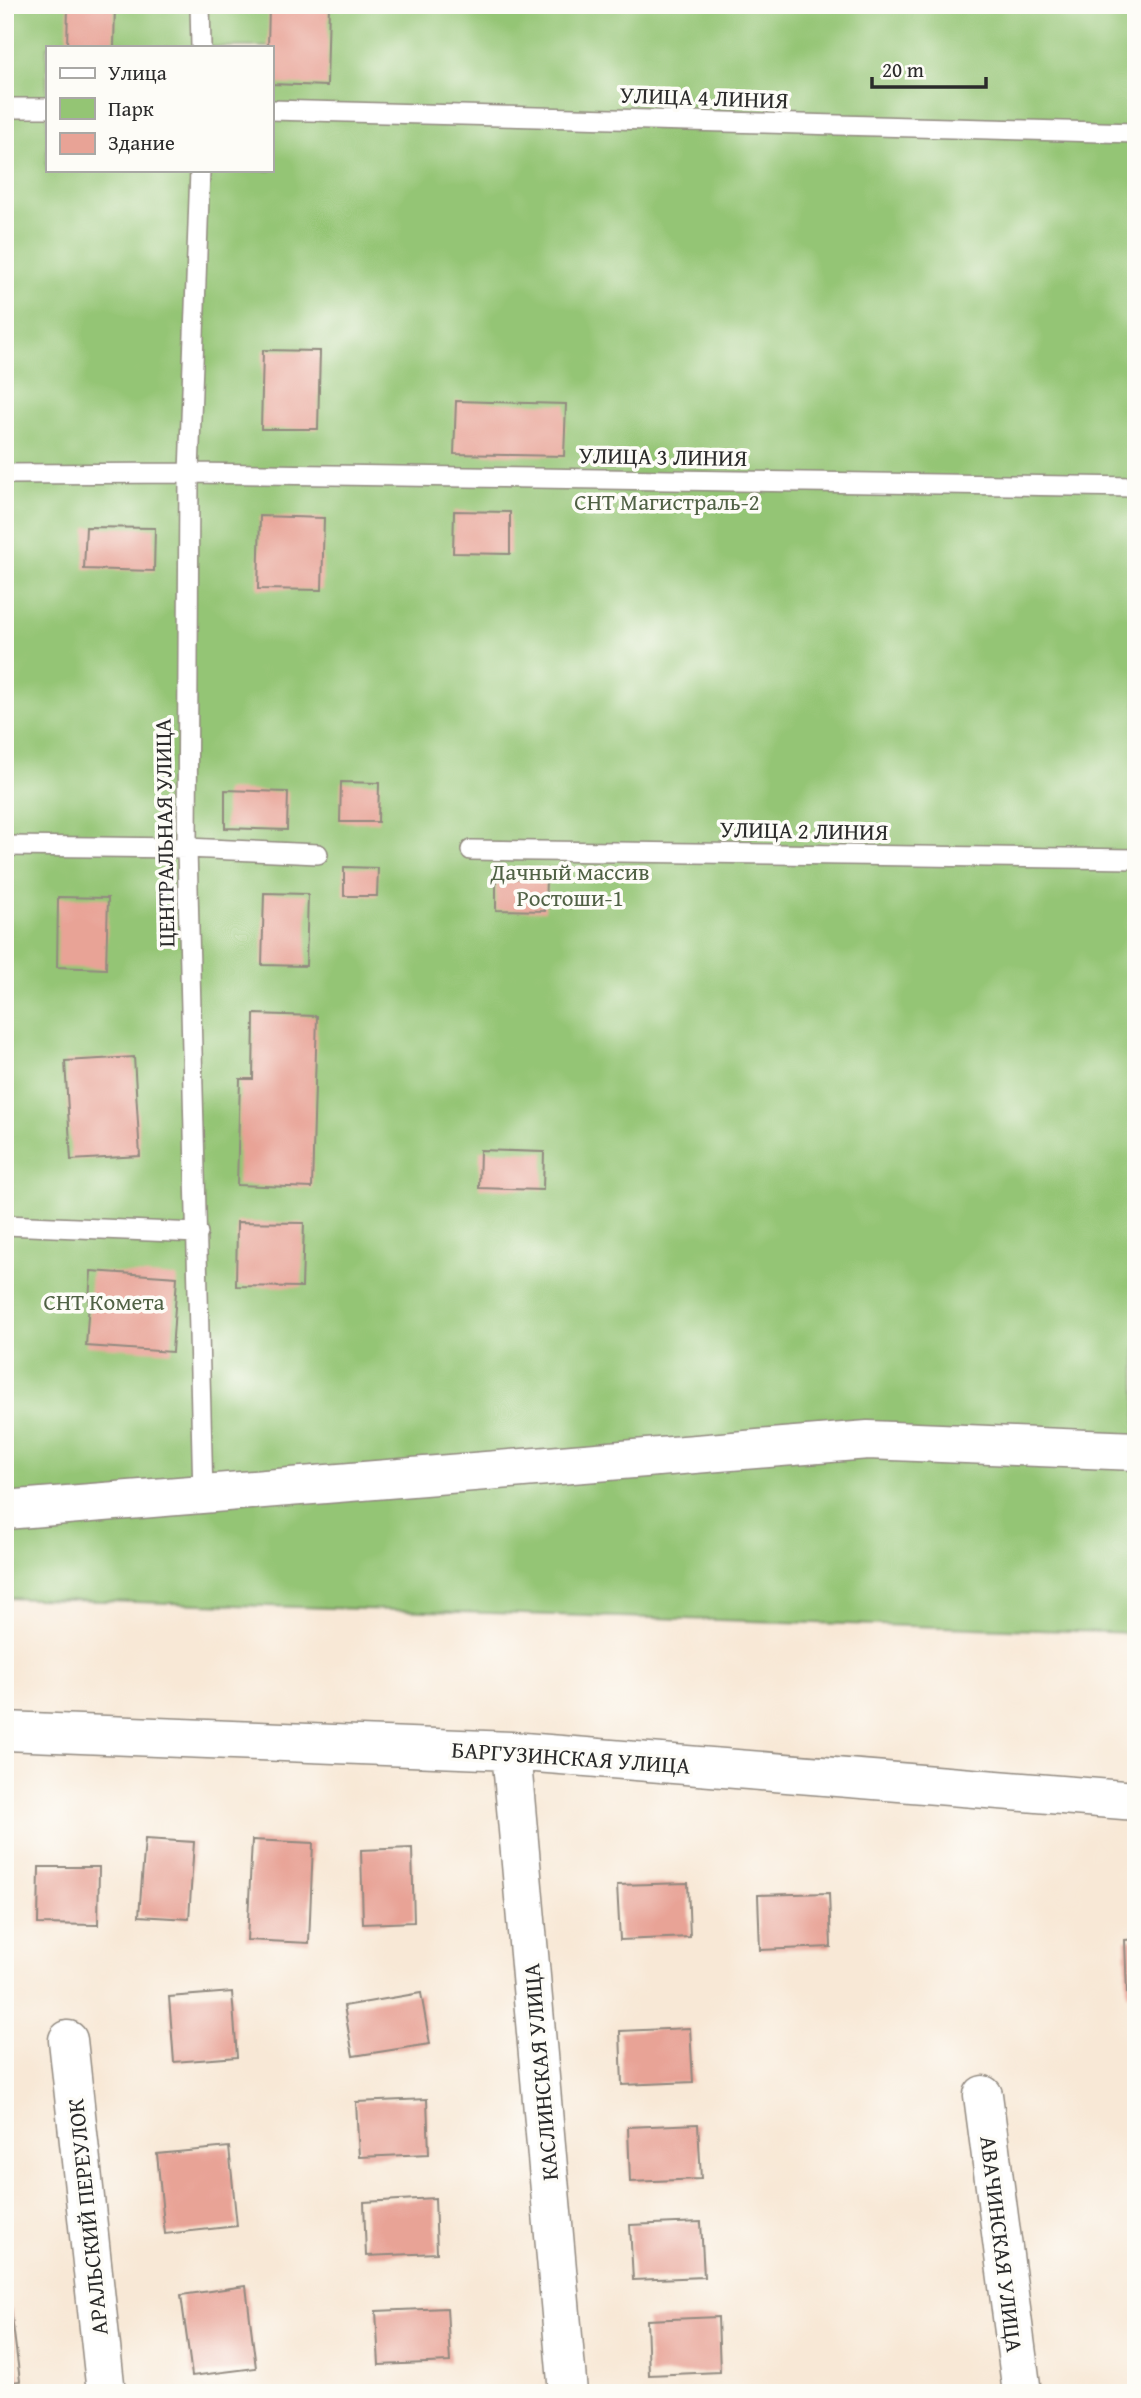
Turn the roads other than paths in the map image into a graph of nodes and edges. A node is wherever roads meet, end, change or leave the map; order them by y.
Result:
1 (200, 5) edge
2 (201, 46) edge
3 (5, 108) edge
4 (46, 108) edge
5 (273, 110) edge
6 (1136, 133) edge
7 (200, 172) edge
8 (5, 474) edge
9 (189, 474) junction
10 (1136, 487) edge
11 (5, 846) edge
12 (187, 848) junction
13 (471, 850) dead end
14 (318, 854) dead end
15 (1136, 859) edge
16 (5, 1226) edge
17 (198, 1233) junction
18 (1136, 1451) edge
19 (203, 1495) junction
20 (5, 1510) edge
21 (5, 1731) edge
22 (511, 1751) junction
23 (1136, 1801) edge
24 (68, 2040) dead end
25 (983, 2095) dead end
26 (106, 2393) edge
27 (568, 2393) edge
28 (1022, 2393) edge

1 - 2 lane
3 - 4 lane
5 - 6 lane, УЛИЦА 4 ЛИНИЯ
7 - 9 lane, ЦЕНТРАЛЬНАЯ УЛИЦА
8 - 9 lane, УЛИЦА 3 ЛИНИЯ
9 - 10 lane, УЛИЦА 3 ЛИНИЯ
9 - 12 lane, ЦЕНТРАЛЬНАЯ УЛИЦА
11 - 12 lane
12 - 14 lane
12 - 17 lane, ЦЕНТРАЛЬНАЯ УЛИЦА
13 - 15 lane, УЛИЦА 2 ЛИНИЯ
16 - 17 lane
17 - 19 lane, ЦЕНТРАЛЬНАЯ УЛИЦА
18 - 19 street
19 - 20 street
21 - 22 street, БАРГУЗИНСКАЯ УЛИЦА
22 - 23 street, БАРГУЗИНСКАЯ УЛИЦА
22 - 27 street, КАСЛИНСКАЯ УЛИЦА
24 - 26 street, АРАЛЬСКИЙ ПЕРЕУЛОК
25 - 28 street, АВАЧИНСКАЯ УЛИЦА

